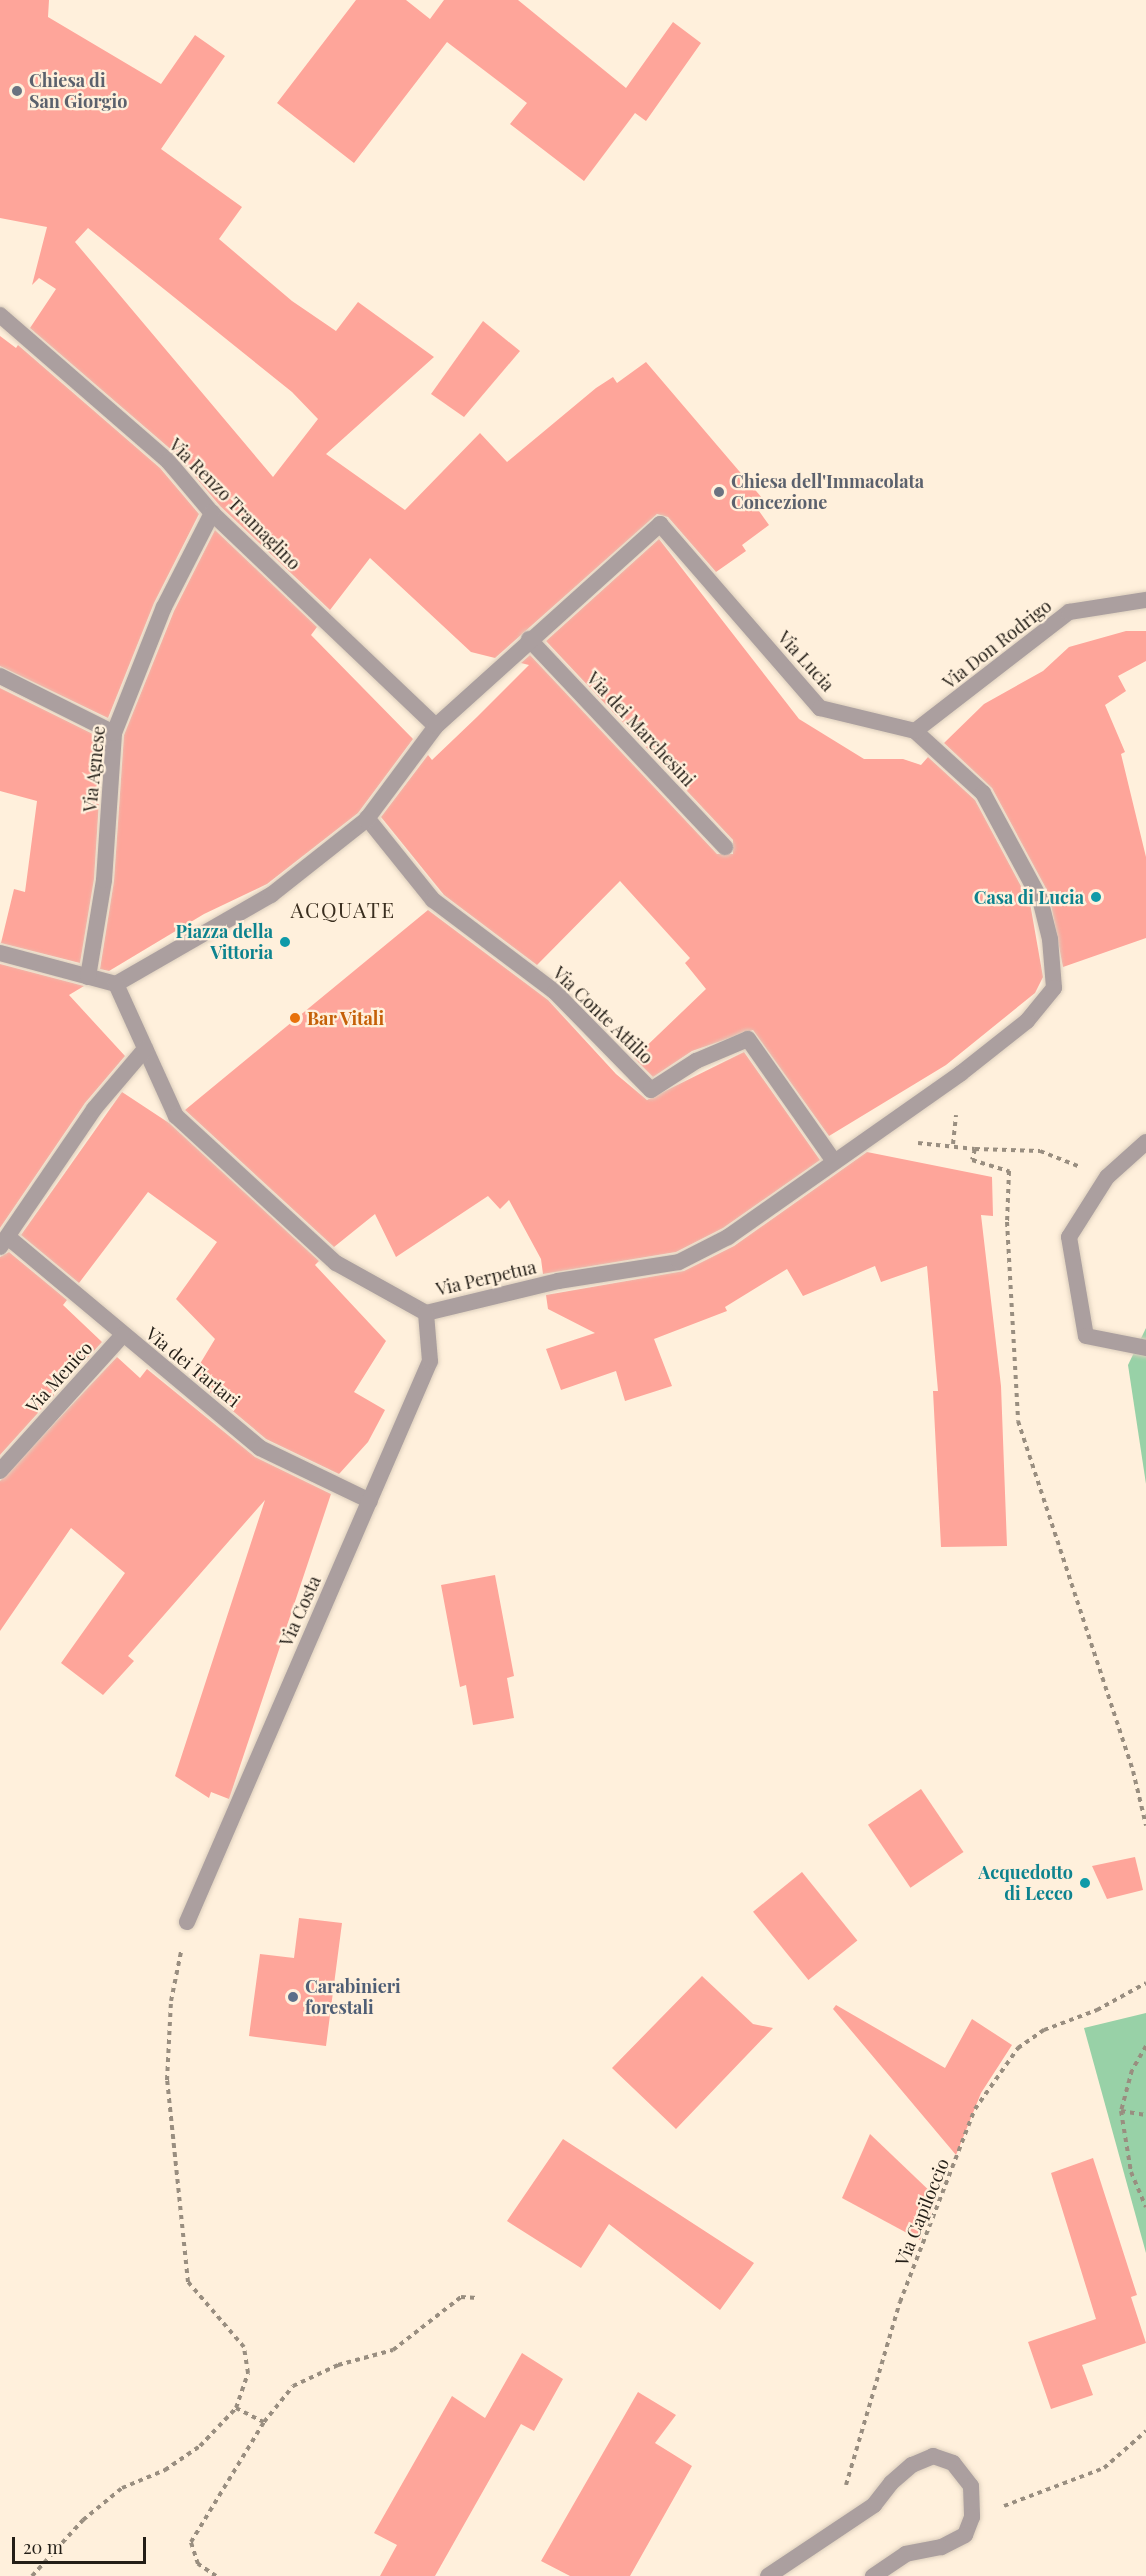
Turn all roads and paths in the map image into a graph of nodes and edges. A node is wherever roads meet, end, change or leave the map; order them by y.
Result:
1 (0, 315) edge
2 (212, 513) junction
3 (1146, 600) edge
4 (529, 639) junction
5 (0, 676) edge
6 (436, 726) junction
7 (915, 731) junction
8 (114, 733) junction
9 (367, 818) junction
10 (725, 847) dead end
11 (0, 953) edge
12 (88, 976) junction
13 (116, 984) junction
14 (145, 1049) junction
15 (960, 1074) joint
16 (1146, 1142) edge
17 (953, 1144) dead end
18 (975, 1149) junction
19 (833, 1160) junction
20 (1107, 1177) junction
21 (4, 1243) edge
22 (426, 1313) junction
23 (123, 1335) junction
24 (1146, 1348) edge
25 (0, 1471) edge
26 (370, 1501) junction
27 (1146, 1825) edge
28 (187, 1922) joint
29 (1146, 1983) edge
30 (1146, 2046) edge
31 (1120, 2111) junction
32 (1146, 2115) edge
33 (1146, 2207) edge
34 (478, 2298) dead end
35 (236, 2408) junction
36 (264, 2422) junction
37 (1146, 2431) edge
38 (972, 2517) junction
39 (830, 2535) junction
40 (32, 2576) edge
41 (216, 2576) edge
42 (768, 2576) edge
43 (873, 2576) edge

1 - 2 street, Via Renzo Tramaglino
2 - 6 street, Via Renzo Tramaglino
2 - 8 street, Via Agnese
3 - 7 street, Via Don Rodrigo
4 - 6 street, Via Lucia
4 - 7 street, Via Lucia
4 - 10 street, Via dei Marchesini
5 - 8 street
6 - 9 street
7 - 15 street, Via Lucia
8 - 12 street, Via Agnese
9 - 13 street
9 - 19 street, Via Conte Attilio
11 - 12 street
12 - 13 street
13 - 14 street, Via Perpetua
14 - 21 street
14 - 22 street, Via Perpetua
15 - 19 street, Via Perpetua
16 - 20 street
17 - 18 path
18 - 20 path
18 - 27 path
19 - 22 street, Via Perpetua
20 - 24 street
21 - 23 street, Via dei Tartari
22 - 26 street, Via Costa
23 - 25 street, Via Menico
23 - 26 street, Via dei Tartari
26 - 28 street, Via Costa
28 - 35 path
29 - 39 path, Via Capiloccio
30 - 31 path
31 - 32 path
31 - 33 path
34 - 36 path
35 - 36 path
35 - 40 path
36 - 41 path
37 - 38 path
38 - 39 street
38 - 43 street
39 - 42 street

